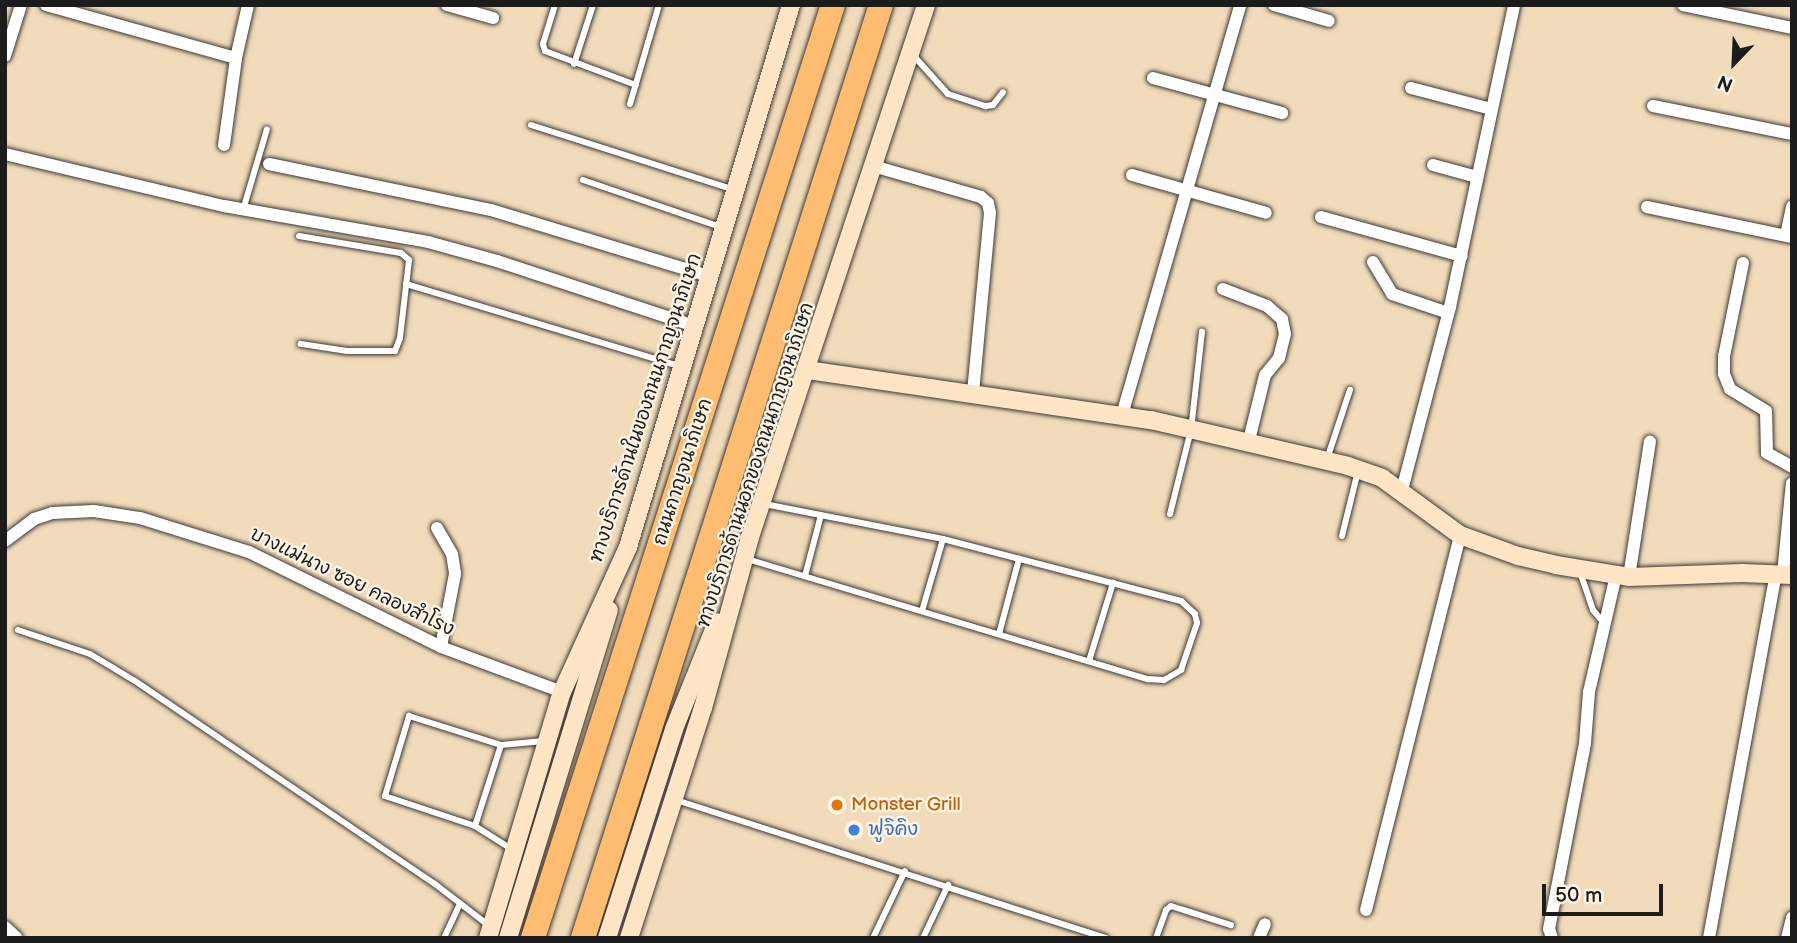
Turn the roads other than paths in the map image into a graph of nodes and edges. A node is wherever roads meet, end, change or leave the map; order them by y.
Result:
1 (21, 5) edge
2 (46, 5) edge
3 (248, 5) edge
4 (447, 5) edge
5 (555, 5) edge
6 (593, 5) edge
7 (659, 5) edge
8 (791, 5) edge
9 (832, 5) edge
10 (881, 5) edge
11 (926, 5) edge
12 (1240, 5) edge
13 (1274, 5) edge
14 (1514, 5) edge
15 (1684, 5) edge
16 (493, 18) dead end
17 (1329, 21) dead end
18 (1792, 28) edge
19 (911, 54) junction
20 (5, 56) edge
21 (236, 58) junction
22 (574, 64) junction
23 (1153, 78) dead end
24 (636, 85) junction
25 (1410, 88) dead end
26 (1003, 92) dead end
27 (1213, 94) junction
28 (630, 104) dead end
29 (1653, 106) dead end
30 (1492, 109) junction
31 (1282, 113) dead end
32 (531, 125) dead end
33 (267, 129) dead end
34 (1792, 134) edge
35 (224, 145) dead end
36 (5, 154) edge
37 (270, 163) dead end
38 (1433, 164) dead end
39 (873, 166) junction
40 (1132, 175) dead end
41 (1477, 177) junction
42 (583, 180) dead end
43 (737, 190) junction
44 (1187, 191) junction
45 (1647, 207) dead end
46 (1792, 207) edge
47 (243, 209) junction
48 (1266, 213) dead end
49 (1321, 217) dead end
50 (725, 229) junction
51 (299, 236) dead end
52 (1789, 236) edge
53 (1462, 256) junction
54 (1373, 262) dead end
55 (1743, 263) dead end
56 (710, 277) junction
57 (406, 284) junction
58 (1223, 289) dead end
59 (1448, 313) junction
60 (695, 326) junction
61 (1202, 332) dead end
62 (301, 344) dead end
63 (682, 367) junction
64 (807, 370) junction
65 (1350, 390) dead end
66 (973, 394) junction
67 (1122, 415) junction
68 (1191, 430) junction
69 (1650, 442) dead end
70 (1248, 443) junction
71 (1326, 461) junction
72 (1792, 467) edge
73 (1359, 469) junction
74 (1792, 483) edge
75 (1402, 490) junction
76 (762, 503) junction
77 (1170, 514) dead end
78 (821, 515) junction
79 (437, 527) dead end
80 (1460, 535) junction
81 (1342, 536) dead end
82 (750, 537) junction
83 (943, 539) junction
84 (5, 541) edge
85 (628, 547) junction
86 (745, 558) junction
87 (1019, 559) junction
88 (1578, 569) junction
89 (1784, 574) edge
90 (805, 576) junction
91 (1623, 576) junction
92 (1113, 583) junction
93 (922, 611) junction
94 (1604, 623) junction
95 (18, 630) dead end
96 (999, 634) junction
97 (441, 647) junction
98 (1089, 661) junction
99 (562, 692) junction
100 (547, 741) junction
101 (501, 745) junction
102 (674, 799) junction
103 (475, 826) junction
104 (515, 851) junction
105 (905, 872) junction
106 (948, 885) junction
107 (460, 904) junction
108 (1366, 910) dead end
109 (1792, 918) edge
110 (1265, 924) dead end
111 (1231, 925) dead end
112 (5, 928) edge
113 (489, 933) edge
114 (18, 938) edge
115 (444, 938) edge
116 (508, 938) edge
117 (533, 938) edge
118 (583, 938) edge
119 (607, 938) edge
120 (629, 938) edge
121 (873, 938) edge
122 (923, 938) edge
123 (1105, 938) edge
124 (1156, 938) edge
125 (1259, 938) edge
126 (1552, 938) edge
127 (1709, 938) edge
128 (1787, 938) edge

1 - 20 street
2 - 21 street
3 - 21 street
4 - 16 street
5 - 22 lane
6 - 22 lane
7 - 24 lane
8 - 43 main road, ทางบริการด้านในของถนนกาญจนาภิเษก
9 - 117 highway, ถนนกาญจนาภิเษก
10 - 118 highway
11 - 19 main road, ทางบริการด้านนอกของถนนกาญจนาภิเษก
12 - 27 street
13 - 17 street
14 - 30 street
15 - 18 street
19 - 26 lane
19 - 39 main road, ทางบริการด้านนอกของถนนกาญจนาภิเษก
21 - 35 street
22 - 24 lane
23 - 27 street
24 - 28 lane
25 - 30 street
27 - 31 street
27 - 44 street
29 - 34 street
30 - 41 street
32 - 43 lane
33 - 47 lane
36 - 47 street
37 - 56 street
38 - 41 street
39 - 64 main road, ทางบริการด้านนอกของถนนกาญจนาภิเษก
39 - 66 street
40 - 44 street
41 - 53 street
42 - 50 lane
43 - 50 main road, ทางบริการด้านในของถนนกาญจนาภิเษก
44 - 48 street
44 - 67 street
45 - 52 street
46 - 52 street
47 - 60 street
49 - 53 street
50 - 56 main road, ทางบริการด้านในของถนนกาญจนาภิเษก
51 - 57 lane
53 - 59 street
54 - 59 street
55 - 72 street
56 - 60 main road, ทางบริการด้านในของถนนกาญจนาภิเษก
57 - 62 lane
57 - 63 lane
58 - 70 street
59 - 75 street
60 - 63 main road, ทางบริการด้านในของถนนกาญจนาภิเษก
61 - 68 lane
63 - 85 main road, ทางบริการด้านในของถนนกาญจนาภิเษก
64 - 66 main road
64 - 76 main road, ทางบริการด้านนอกของถนนกาญจนาภิเษก
65 - 71 lane
66 - 67 main road
67 - 68 main road
68 - 70 main road
68 - 77 lane
69 - 91 street
70 - 71 main road
71 - 73 main road
73 - 75 main road
73 - 81 lane
74 - 89 street
75 - 80 main road
76 - 78 lane
76 - 82 main road, ทางบริการด้านนอกของถนนกาญจนาภิเษก
78 - 83 lane
78 - 90 lane
79 - 97 street
80 - 88 main road
80 - 108 street
82 - 86 main road, ทางบริการด้านนอกของถนนกาญจนาภิเษก
82 - 119 main road
83 - 87 lane
83 - 93 lane
84 - 97 street, บางแม่นาง ซอย คลองสำโรง
85 - 99 main road, ทางบริการด้านในของถนนกาญจนาภิเษก
85 - 116 main road
86 - 90 lane
86 - 102 main road, ทางบริการด้านนอกของถนนกาญจนาภิเษก
87 - 92 lane
87 - 96 lane
88 - 91 main road
88 - 94 lane
89 - 91 main road
89 - 127 street
90 - 93 lane
91 - 94 street
92 - 98 lane
92 - 98 lane
93 - 96 lane
94 - 126 street
95 - 107 lane
96 - 98 lane
97 - 99 street, บางแม่นาง ซอย คลองสำโรง
99 - 100 main road, ทางบริการด้านในของถนนกาญจนาภิเษก
100 - 101 lane
100 - 104 main road, ทางบริการด้านในของถนนกาญจนาภิเษก
101 - 103 lane
101 - 103 lane
102 - 105 lane
102 - 120 main road, ทางบริการด้านนอกของถนนกาญจนาภิเษก
103 - 104 lane
104 - 113 main road, ทางบริการด้านในของถนนกาญจนาภิเษก
105 - 106 lane
105 - 121 lane
106 - 122 lane
106 - 123 lane
107 - 113 lane
107 - 115 lane
109 - 128 street
110 - 125 street
111 - 124 lane
112 - 114 street

